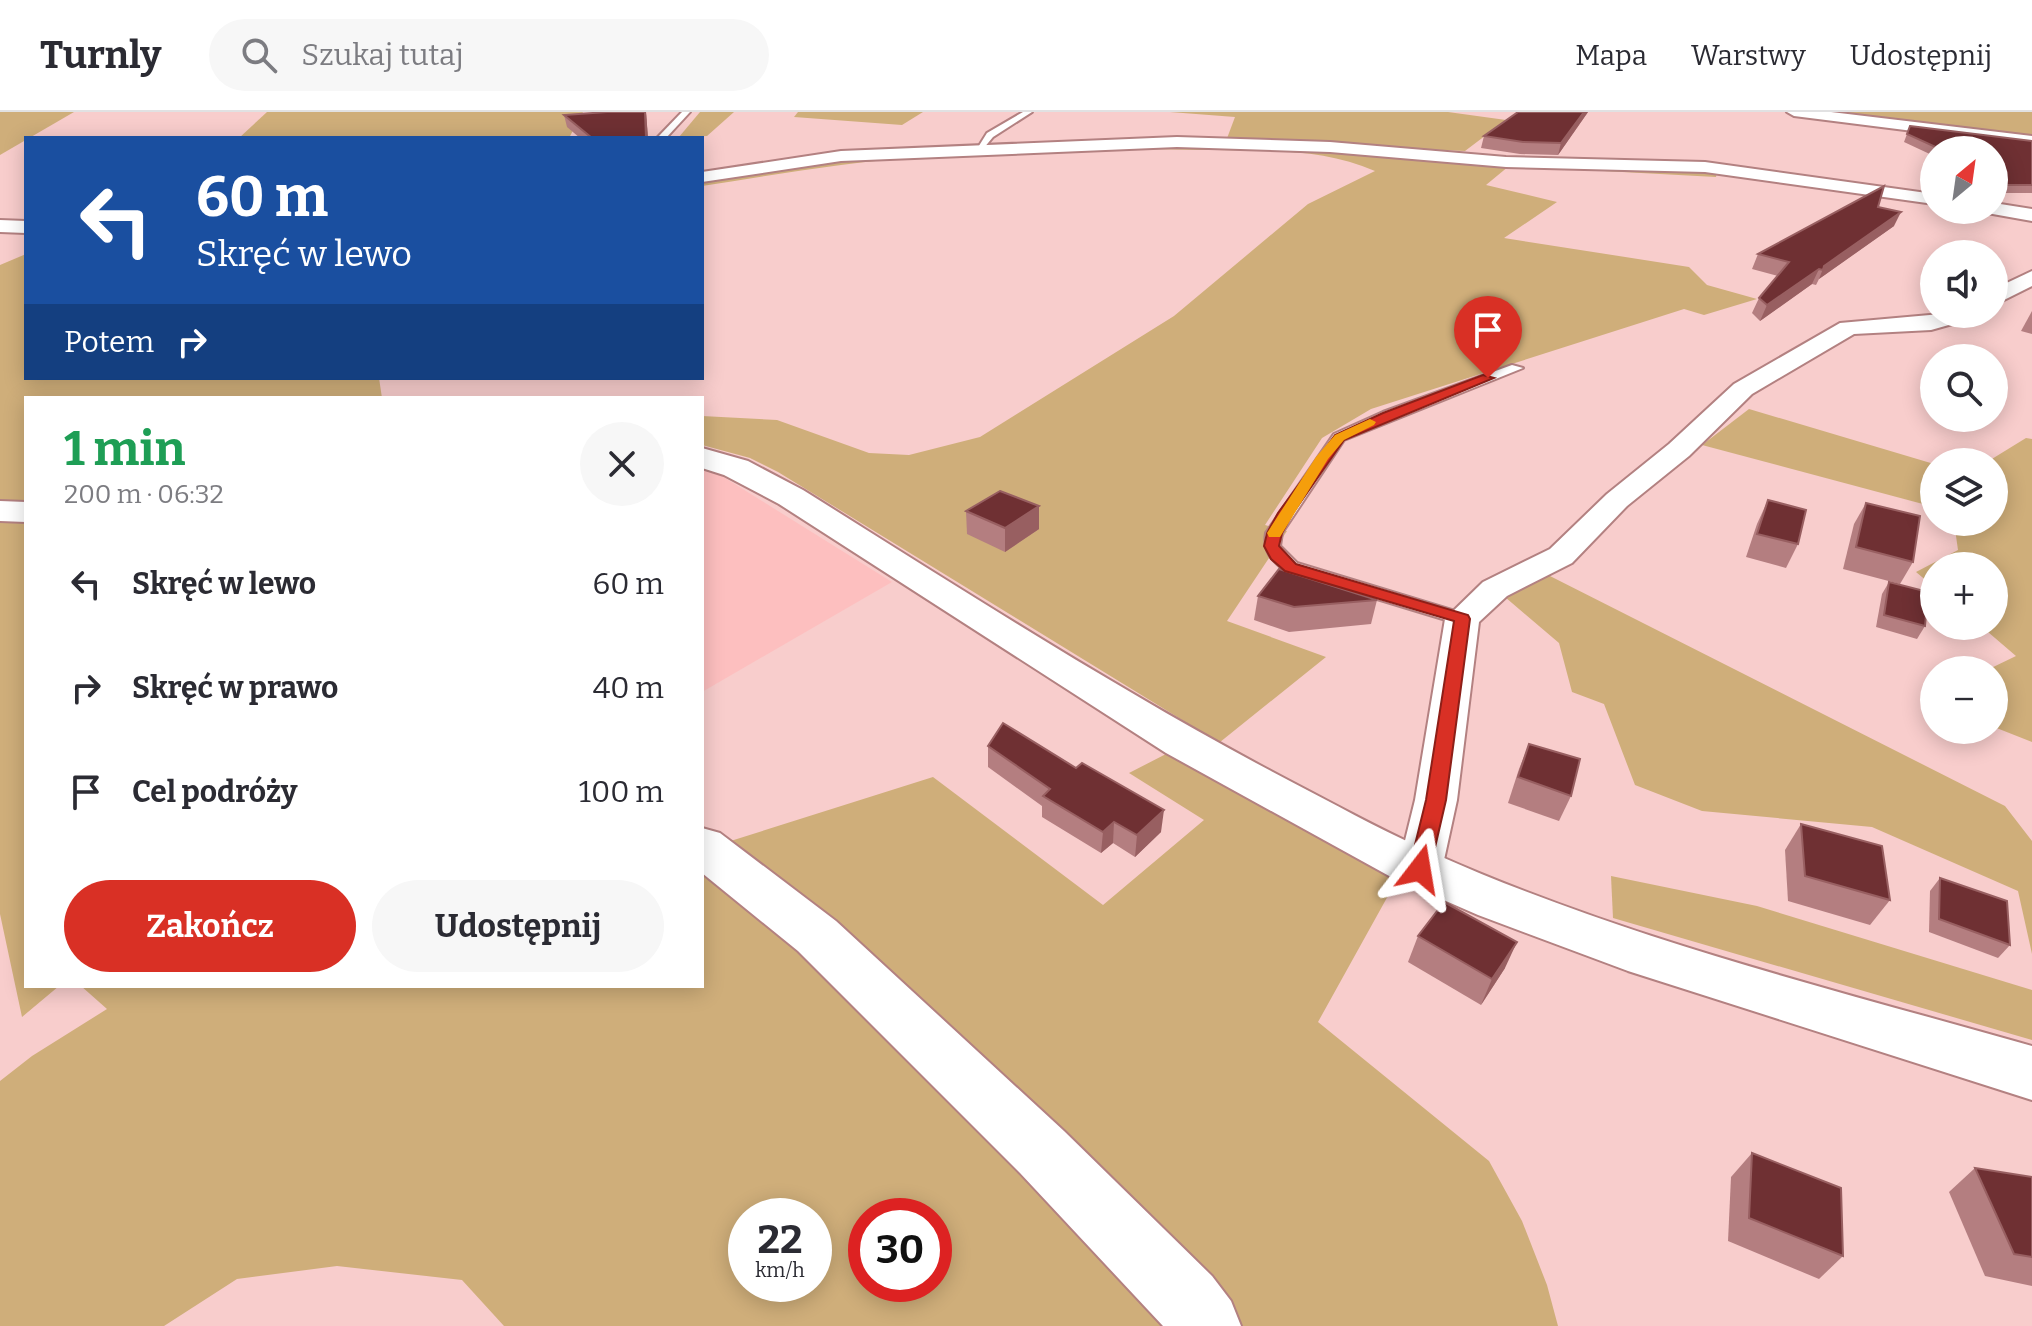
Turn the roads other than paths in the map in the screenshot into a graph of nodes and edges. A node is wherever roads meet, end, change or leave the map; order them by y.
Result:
1 (686, 112) edge
2 (1028, 112) edge
3 (1794, 112) edge
4 (663, 136) edge
5 (2032, 141) edge
6 (980, 147) junction
7 (704, 177) edge
8 (1920, 197) edge
9 (2008, 211) edge
10 (2032, 215) edge
11 (0, 226) edge
12 (24, 227) edge
13 (2032, 277) edge
14 (2008, 290) edge
15 (1920, 327) edge
16 (1517, 368) dead end
17 (704, 459) edge
18 (0, 511) edge
19 (24, 512) edge
20 (1462, 619) junction
21 (704, 848) edge
22 (1420, 869) junction
23 (2032, 1073) edge
24 (1206, 1326) edge

1 - 4 lane
2 - 6 lane
3 - 5 street
6 - 7 street
6 - 8 street
9 - 10 street
11 - 12 street
13 - 14 street
15 - 20 street
16 - 20 lane
17 - 22 street
18 - 19 street
20 - 22 street
21 - 24 street
22 - 23 street

